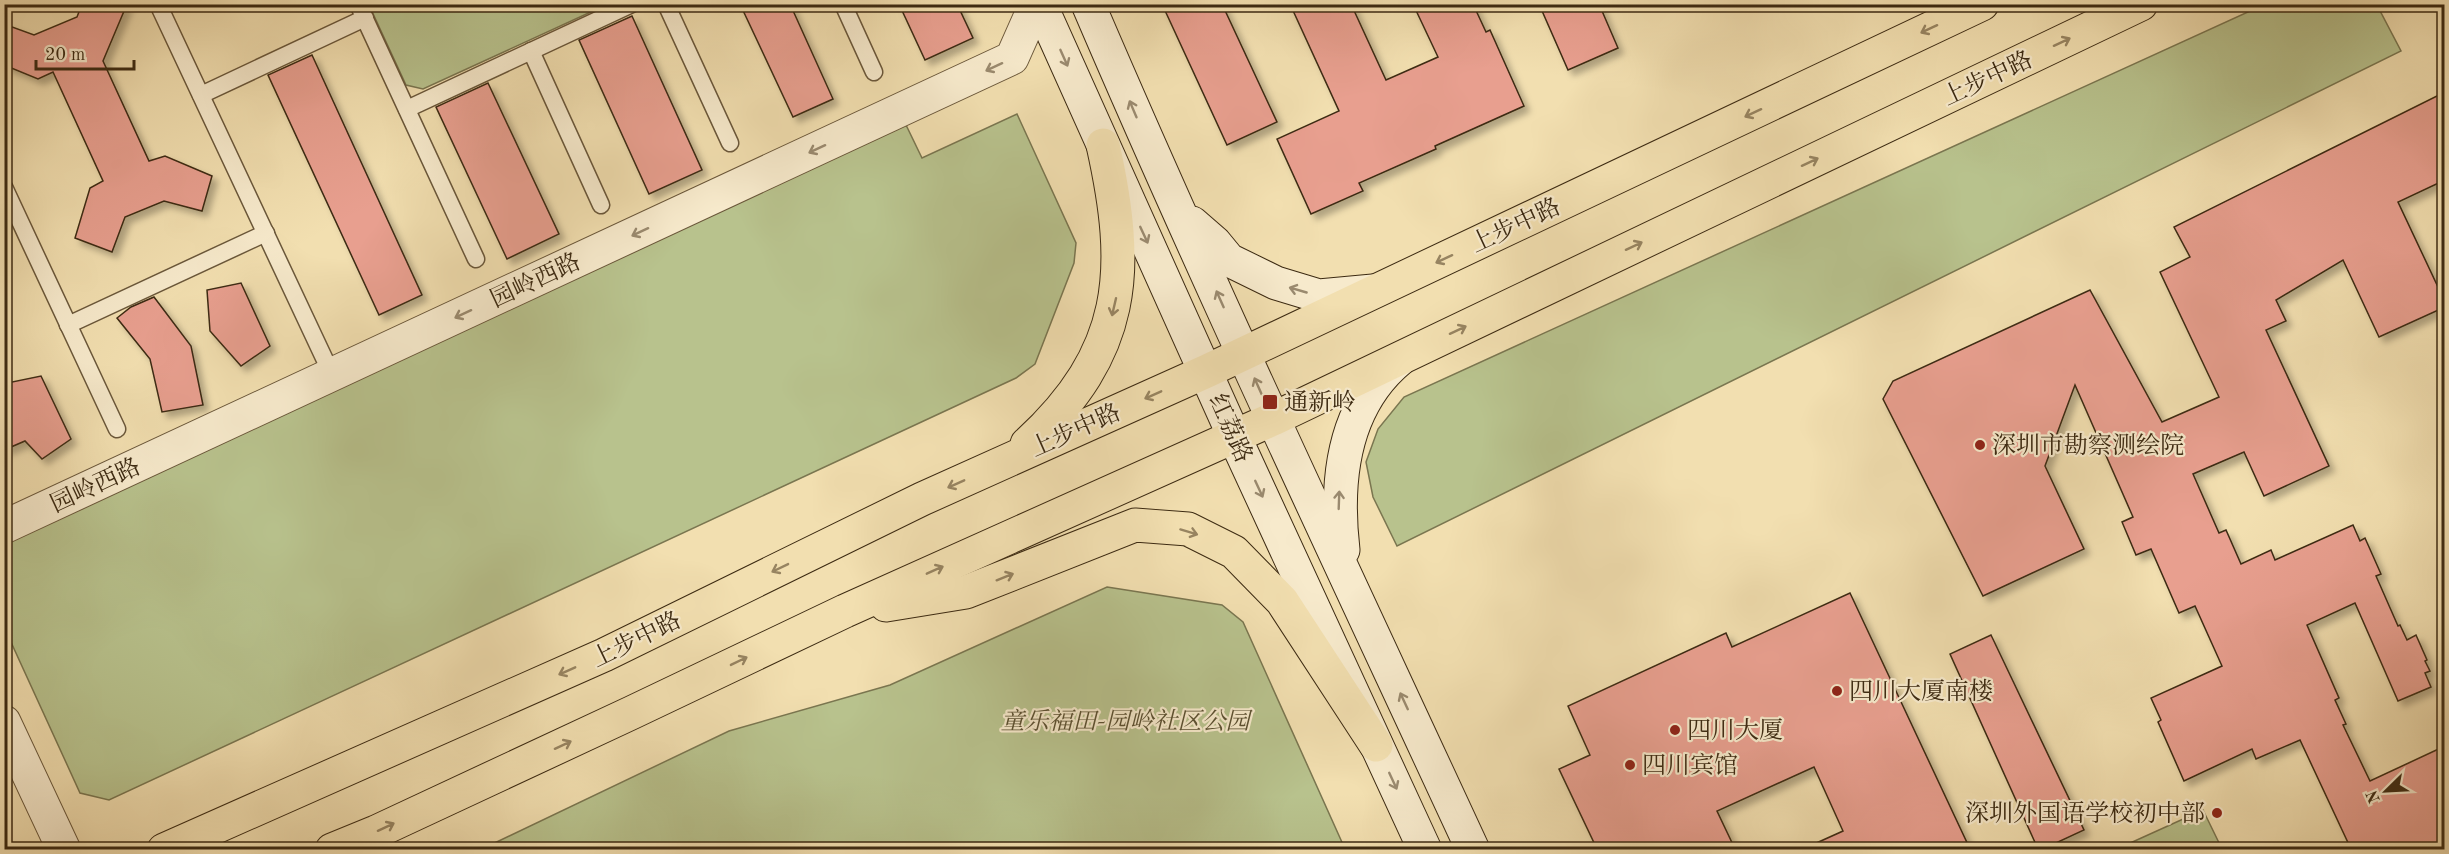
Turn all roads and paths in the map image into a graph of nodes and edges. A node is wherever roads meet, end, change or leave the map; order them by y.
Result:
1 (158, 4) edge
2 (632, 4) edge
3 (666, 4) edge
4 (843, 4) edge
5 (1038, 4) edge
6 (1088, 4) edge
7 (1982, 4) edge
8 (2141, 4) edge
9 (362, 11) edge
10 (531, 51) junction
11 (874, 72) dead end
12 (201, 95) junction
13 (407, 109) junction
14 (730, 143) dead end
15 (1103, 145) junction
16 (1156, 162) junction
17 (4, 187) edge
18 (601, 205) dead end
19 (266, 233) junction
20 (476, 259) dead end
21 (1377, 290) junction
22 (68, 325) junction
23 (1244, 353) junction
24 (1406, 355) junction
25 (1206, 371) junction
26 (332, 375) junction
27 (1272, 419) junction
28 (117, 429) dead end
29 (1234, 436) junction
30 (999, 464) junction
31 (4, 527) edge
32 (1347, 579) junction
33 (845, 611) junction
34 (4, 722) edge
35 (1376, 745) junction
36 (61, 844) edge
37 (164, 849) edge
38 (332, 849) edge
39 (1425, 849) edge
40 (1473, 849) edge

1 - 12 lane
2 - 10 lane
3 - 14 lane
4 - 11 lane
5 -> 15 main road, 红荔路
5 -> 26 main road, 园岭西路
16 -> 6 main road, 红荔路
7 -> 21 main road, 上步中路
24 -> 8 main road, 上步中路
9 - 12 lane
9 - 13 lane
10 - 13 lane
10 - 18 lane
12 - 19 lane
13 - 20 lane
15 -> 25 main road, 红荔路
15 -> 30 main road
21 -> 16 main road
23 -> 16 main road, 红荔路
17 - 22 lane
19 - 22 lane
19 - 26 lane
21 - 23 main road, 上步中路
22 - 28 lane
23 - 25 main road, 上步中路
27 -> 23 main road, 红荔路
24 - 27 main road, 上步中路
32 -> 24 main road
25 - 29 main road, 红荔路
25 -> 30 main road, 上步中路
26 - 31 main road, 园岭西路
27 - 29 main road, 上步中路
27 - 32 main road, 红荔路
33 -> 29 main road, 上步中路
29 -> 35 main road, 红荔路
30 -> 37 main road, 上步中路
40 -> 32 main road, 红荔路
33 -> 35 main road
38 -> 33 main road, 上步中路
34 - 36 main road
35 -> 39 main road, 红荔路

